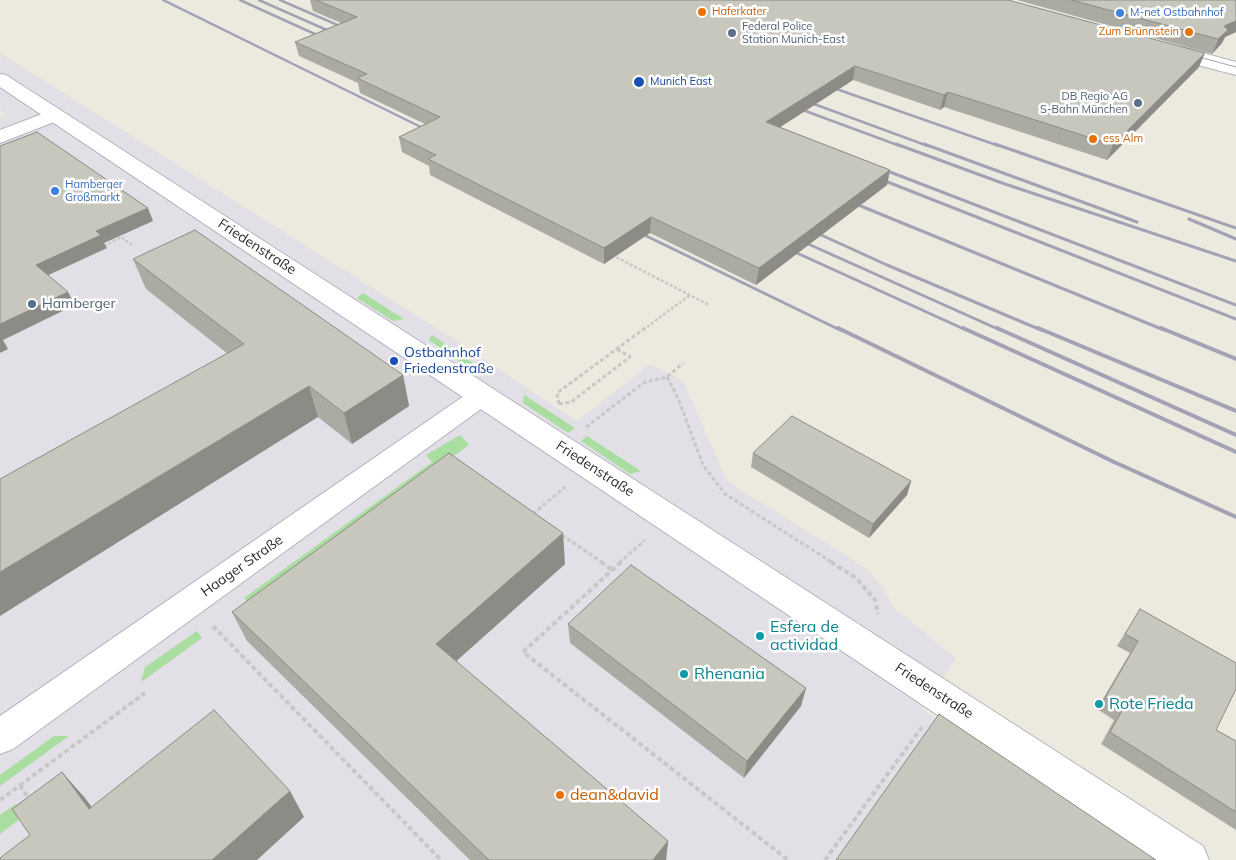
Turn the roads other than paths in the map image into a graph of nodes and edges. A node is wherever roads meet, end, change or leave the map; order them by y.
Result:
1 (1156, 42) junction
2 (1236, 57) edge
3 (1236, 65) edge
4 (1233, 74) edge
5 (0, 79) edge
6 (56, 115) junction
7 (0, 137) edge
8 (483, 395) junction
9 (0, 737) edge
10 (1189, 860) edge

1 - 2 street
1 - 3 lane
1 - 4 street
5 - 6 street, Friedenstraße
6 - 7 street
6 - 8 street, Friedenstraße
8 - 9 street, Haager Straße
8 - 10 street, Friedenstraße

